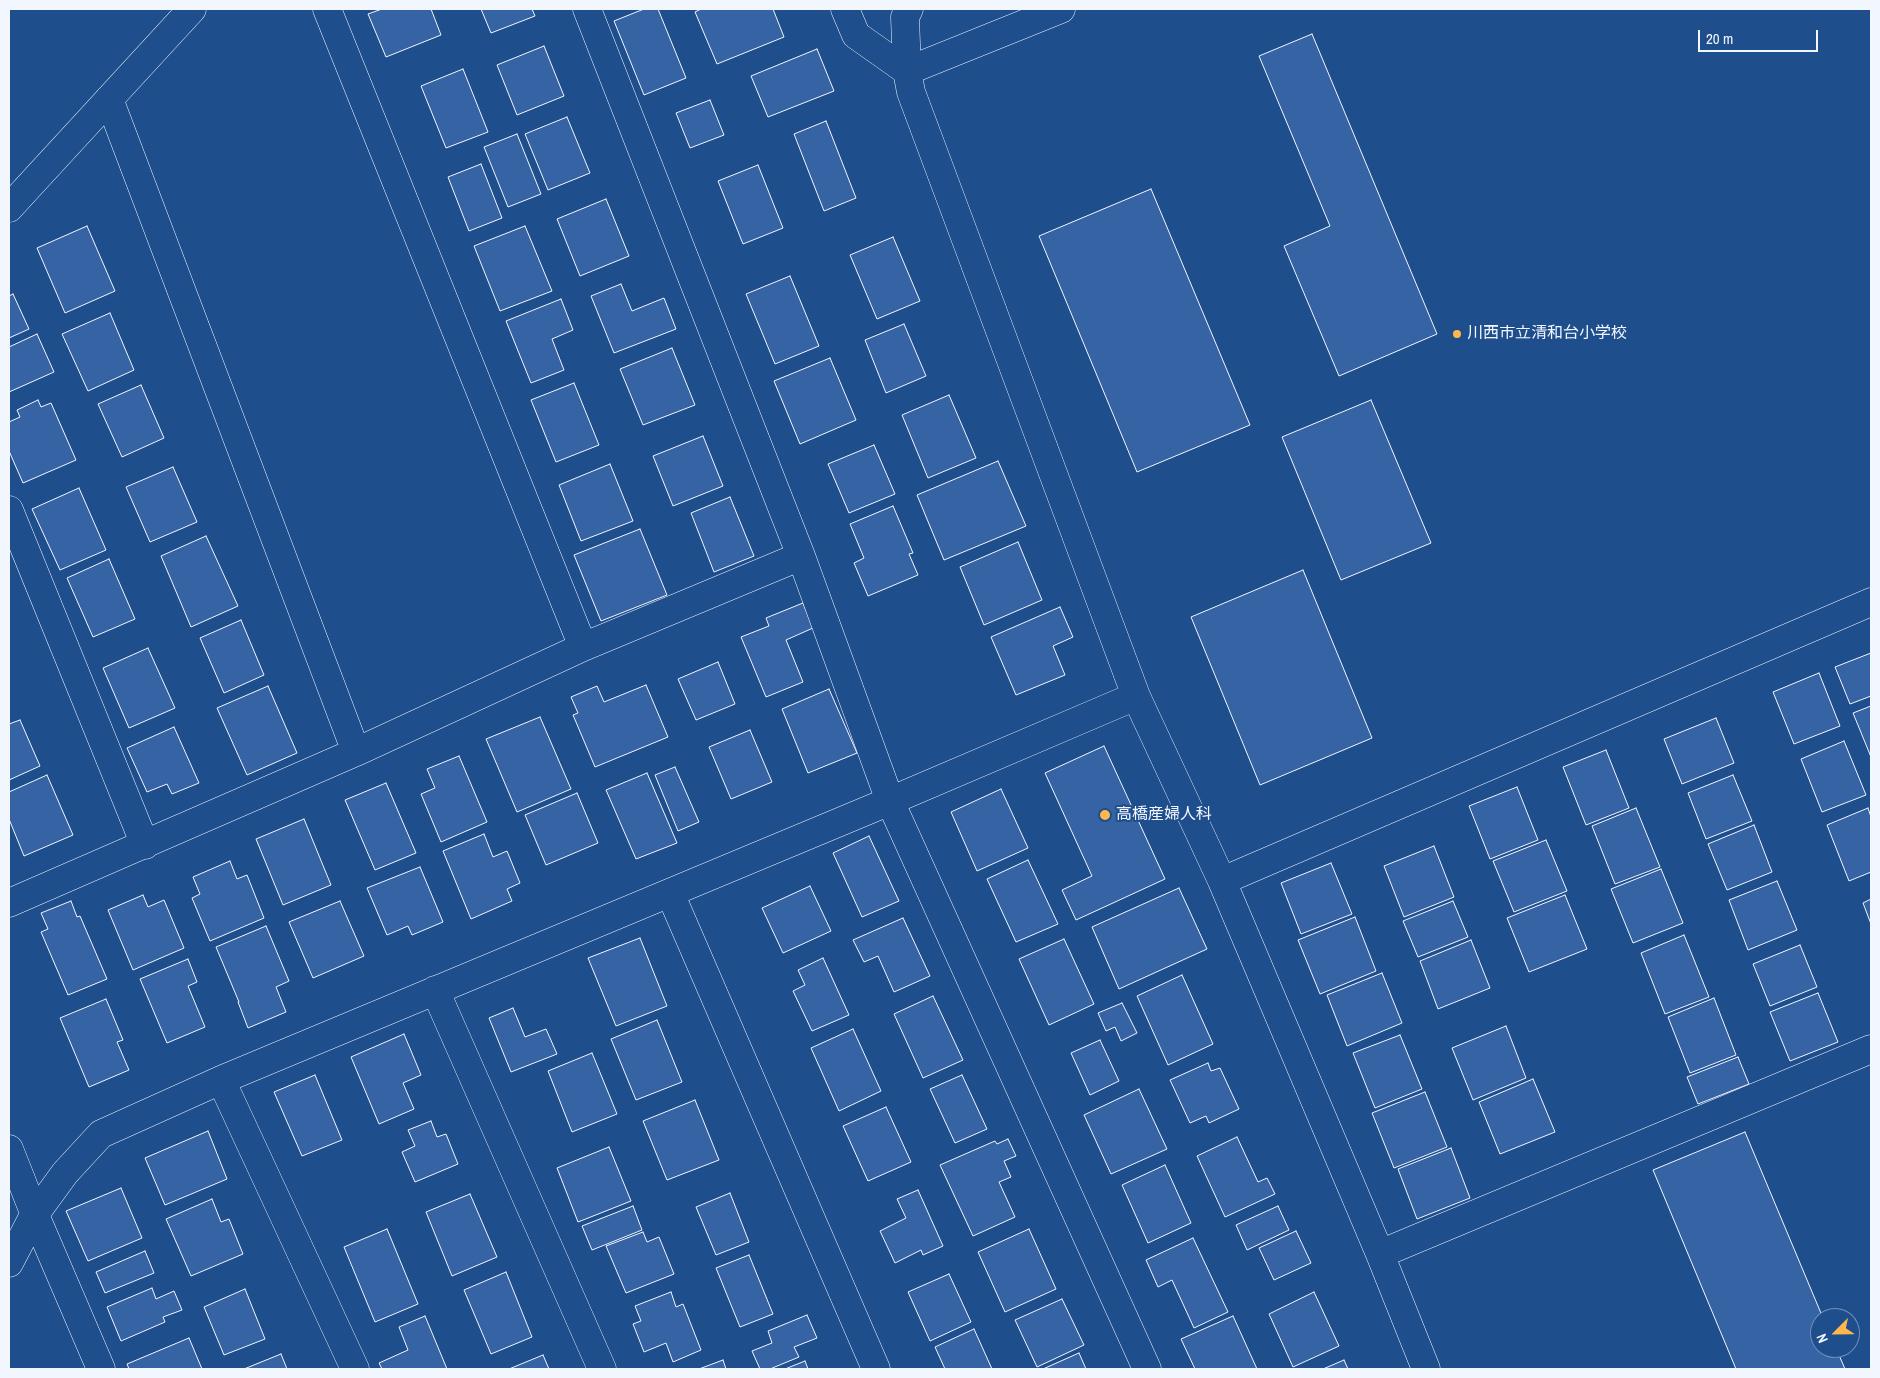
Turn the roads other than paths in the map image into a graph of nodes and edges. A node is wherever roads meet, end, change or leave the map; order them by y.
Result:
1 (192, 9) edge
2 (327, 9) edge
3 (587, 9) edge
4 (845, 9) edge
5 (909, 9) edge
6 (1061, 9) edge
7 (907, 71) junction
8 (110, 99) junction
9 (9, 208) edge
10 (9, 510) edge
11 (801, 556) junction
12 (1871, 602) edge
13 (583, 647) junction
14 (1136, 696) junction
15 (356, 752) junction
16 (890, 801) junction
17 (145, 845) junction
18 (1222, 881) junction
19 (670, 893) junction
20 (9, 903) edge
21 (435, 990) junction
22 (1871, 1049) edge
23 (222, 1080) junction
24 (9, 1149) edge
25 (35, 1215) junction
26 (1380, 1254) junction
27 (9, 1263) edge
28 (101, 1369) edge
29 (355, 1369) edge
30 (602, 1369) edge
31 (876, 1369) edge
32 (1147, 1369) edge
33 (1426, 1369) edge

1 - 8 street
2 - 13 street
3 - 11 street
4 - 7 street
5 - 7 street
6 - 7 street
7 - 14 street
8 - 9 street
8 - 15 street
10 - 17 street
11 - 13 street
11 - 16 street
12 - 18 street
13 - 15 street
14 - 16 street
14 - 18 street
15 - 17 street
16 - 19 street
16 - 32 street
17 - 20 street
18 - 26 street
19 - 21 street
19 - 31 street
21 - 23 street
21 - 30 street
22 - 26 street
23 - 25 street
23 - 29 street
24 - 25 street
25 - 27 street
25 - 28 street
26 - 33 street

